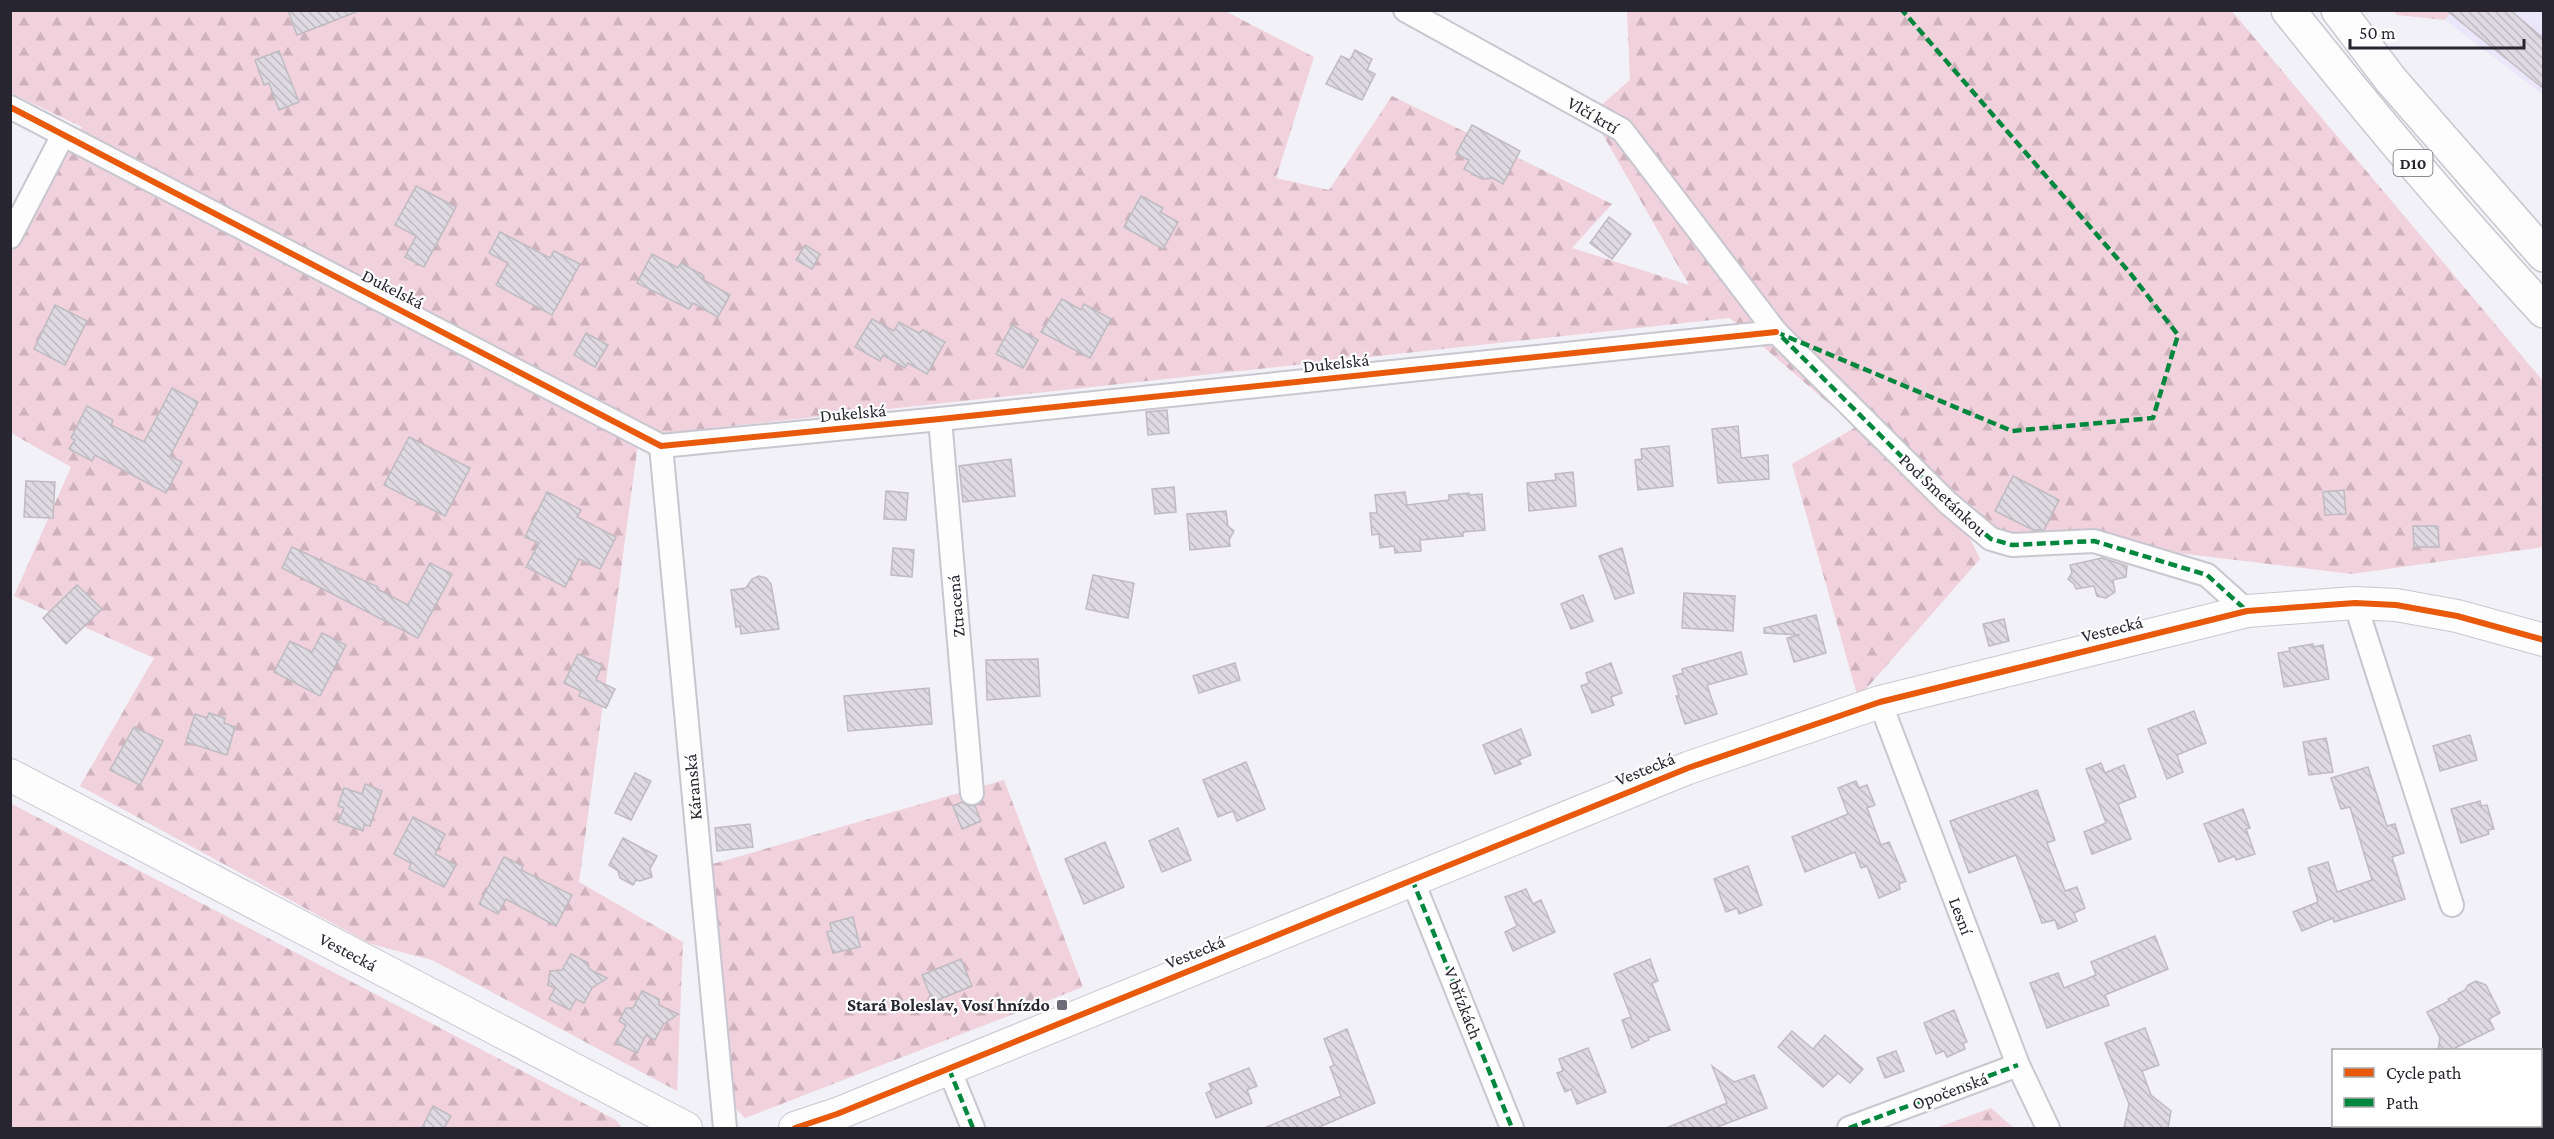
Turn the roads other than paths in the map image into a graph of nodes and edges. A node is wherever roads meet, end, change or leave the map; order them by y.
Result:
1 (1405, 10) edge
2 (2288, 10) edge
3 (2338, 10) edge
4 (10, 107) edge
5 (63, 135) junction
6 (10, 237) edge
7 (2544, 255) edge
8 (2544, 311) edge
9 (1776, 332) junction
10 (940, 419) junction
11 (661, 446) junction
12 (2355, 603) junction
13 (2247, 611) junction
14 (2544, 640) edge
15 (1880, 702) junction
16 (10, 775) edge
17 (972, 793) dead end
18 (1412, 879) junction
19 (2452, 905) dead end
20 (2018, 1065) junction
21 (949, 1069) junction
22 (686, 1128) edge
23 (725, 1128) edge
24 (795, 1128) edge
25 (973, 1128) edge
26 (1512, 1128) edge
27 (1849, 1128) edge
28 (2048, 1128) edge

1 - 9 street, Vlčí krtí
2 - 8 highway, D10
3 - 7 highway, D10
4 - 5 street, Dukelská
5 - 6 street
5 - 11 street, Dukelská
9 - 10 street, Dukelská
9 - 13 street, Pod Smetánkou
10 - 11 street, Dukelská
10 - 17 street, Ztracená
11 - 23 street, Káranská
12 - 13 street, Vestecká
12 - 14 street, Vestecká
12 - 19 street
13 - 15 street, Vestecká
15 - 18 street, Vestecká
15 - 20 street, Lesní
16 - 22 street, Vestecká
18 - 21 street, Vestecká
18 - 26 street, V břízkách
20 - 27 street, Opočenská
20 - 28 street, Lesní
21 - 24 street, Vestecká
21 - 25 street

